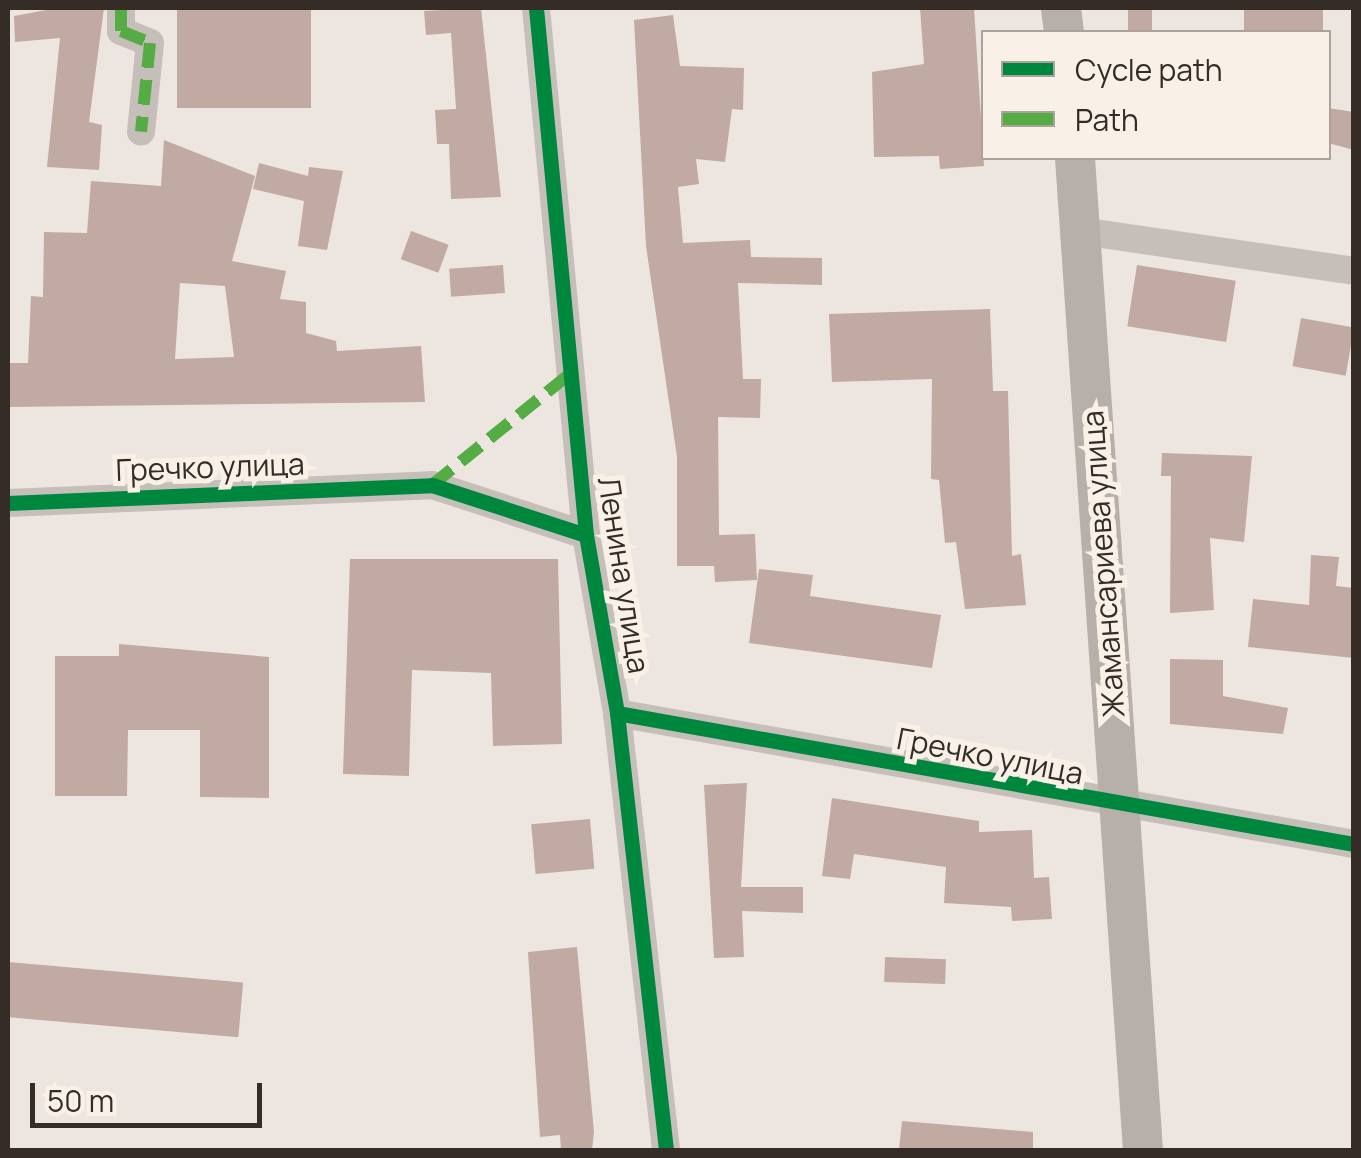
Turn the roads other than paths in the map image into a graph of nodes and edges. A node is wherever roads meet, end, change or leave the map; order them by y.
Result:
1 (121, 8) edge
2 (536, 8) edge
3 (141, 132) dead end
4 (1074, 160) edge
5 (1081, 231) junction
6 (1354, 271) edge
7 (8, 503) edge
8 (586, 535) junction
9 (617, 713) junction
10 (1119, 808) junction
11 (1354, 844) edge
12 (666, 1150) edge
13 (1144, 1150) edge

1 - 3 street
2 - 8 street, Ленина улица
4 - 5 main road, Жамансариева улица
5 - 6 street
5 - 10 main road, Жамансариева улица
7 - 8 street, Гречко улица
8 - 9 street, Ленина улица
9 - 10 street, Гречко улица
9 - 12 street, Ленина улица
10 - 11 street, Гречко улица
10 - 13 main road, Жамансариева улица

